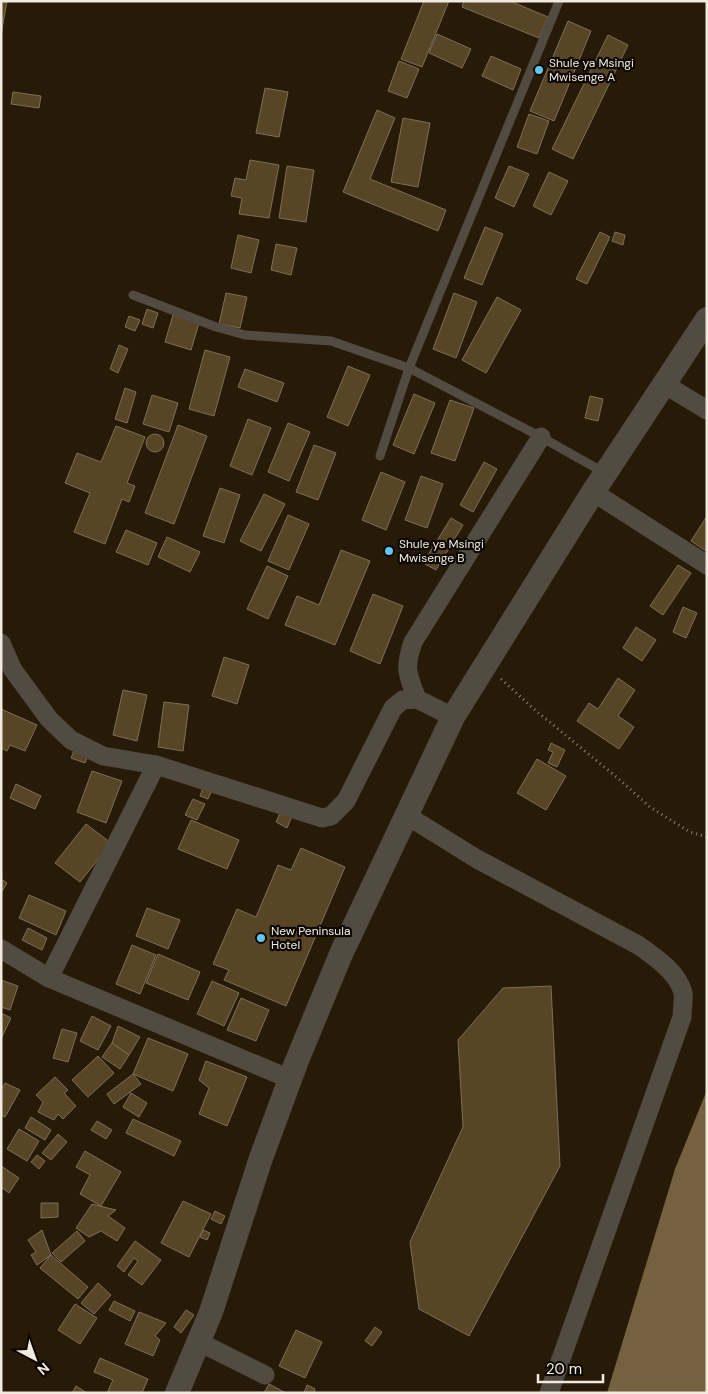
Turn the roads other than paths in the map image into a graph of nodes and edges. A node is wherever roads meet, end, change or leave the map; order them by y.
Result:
1 (559, 1) edge
2 (133, 295) dead end
3 (707, 319) edge
4 (409, 368) junction
5 (664, 384) junction
6 (707, 410) edge
7 (541, 437) junction
8 (380, 456) dead end
9 (599, 483) junction
10 (707, 565) edge
11 (1, 643) edge
12 (417, 699) junction
13 (453, 717) junction
14 (156, 765) junction
15 (406, 815) junction
16 (1, 949) edge
17 (49, 978) junction
18 (290, 1079) junction
19 (200, 1342) junction
20 (265, 1375) dead end
21 (177, 1393) edge
22 (550, 1393) edge

1 - 4 lane
2 - 4 lane
3 - 5 street
4 - 7 lane
4 - 8 lane
5 - 6 street
5 - 9 street
7 - 9 lane
7 - 12 street
9 - 10 street
9 - 13 street
11 - 14 street
12 - 13 street
12 - 14 street
13 - 15 street
14 - 17 street
15 - 18 street
15 - 22 street
16 - 17 street
17 - 18 street
18 - 19 street
19 - 20 street
19 - 21 street

